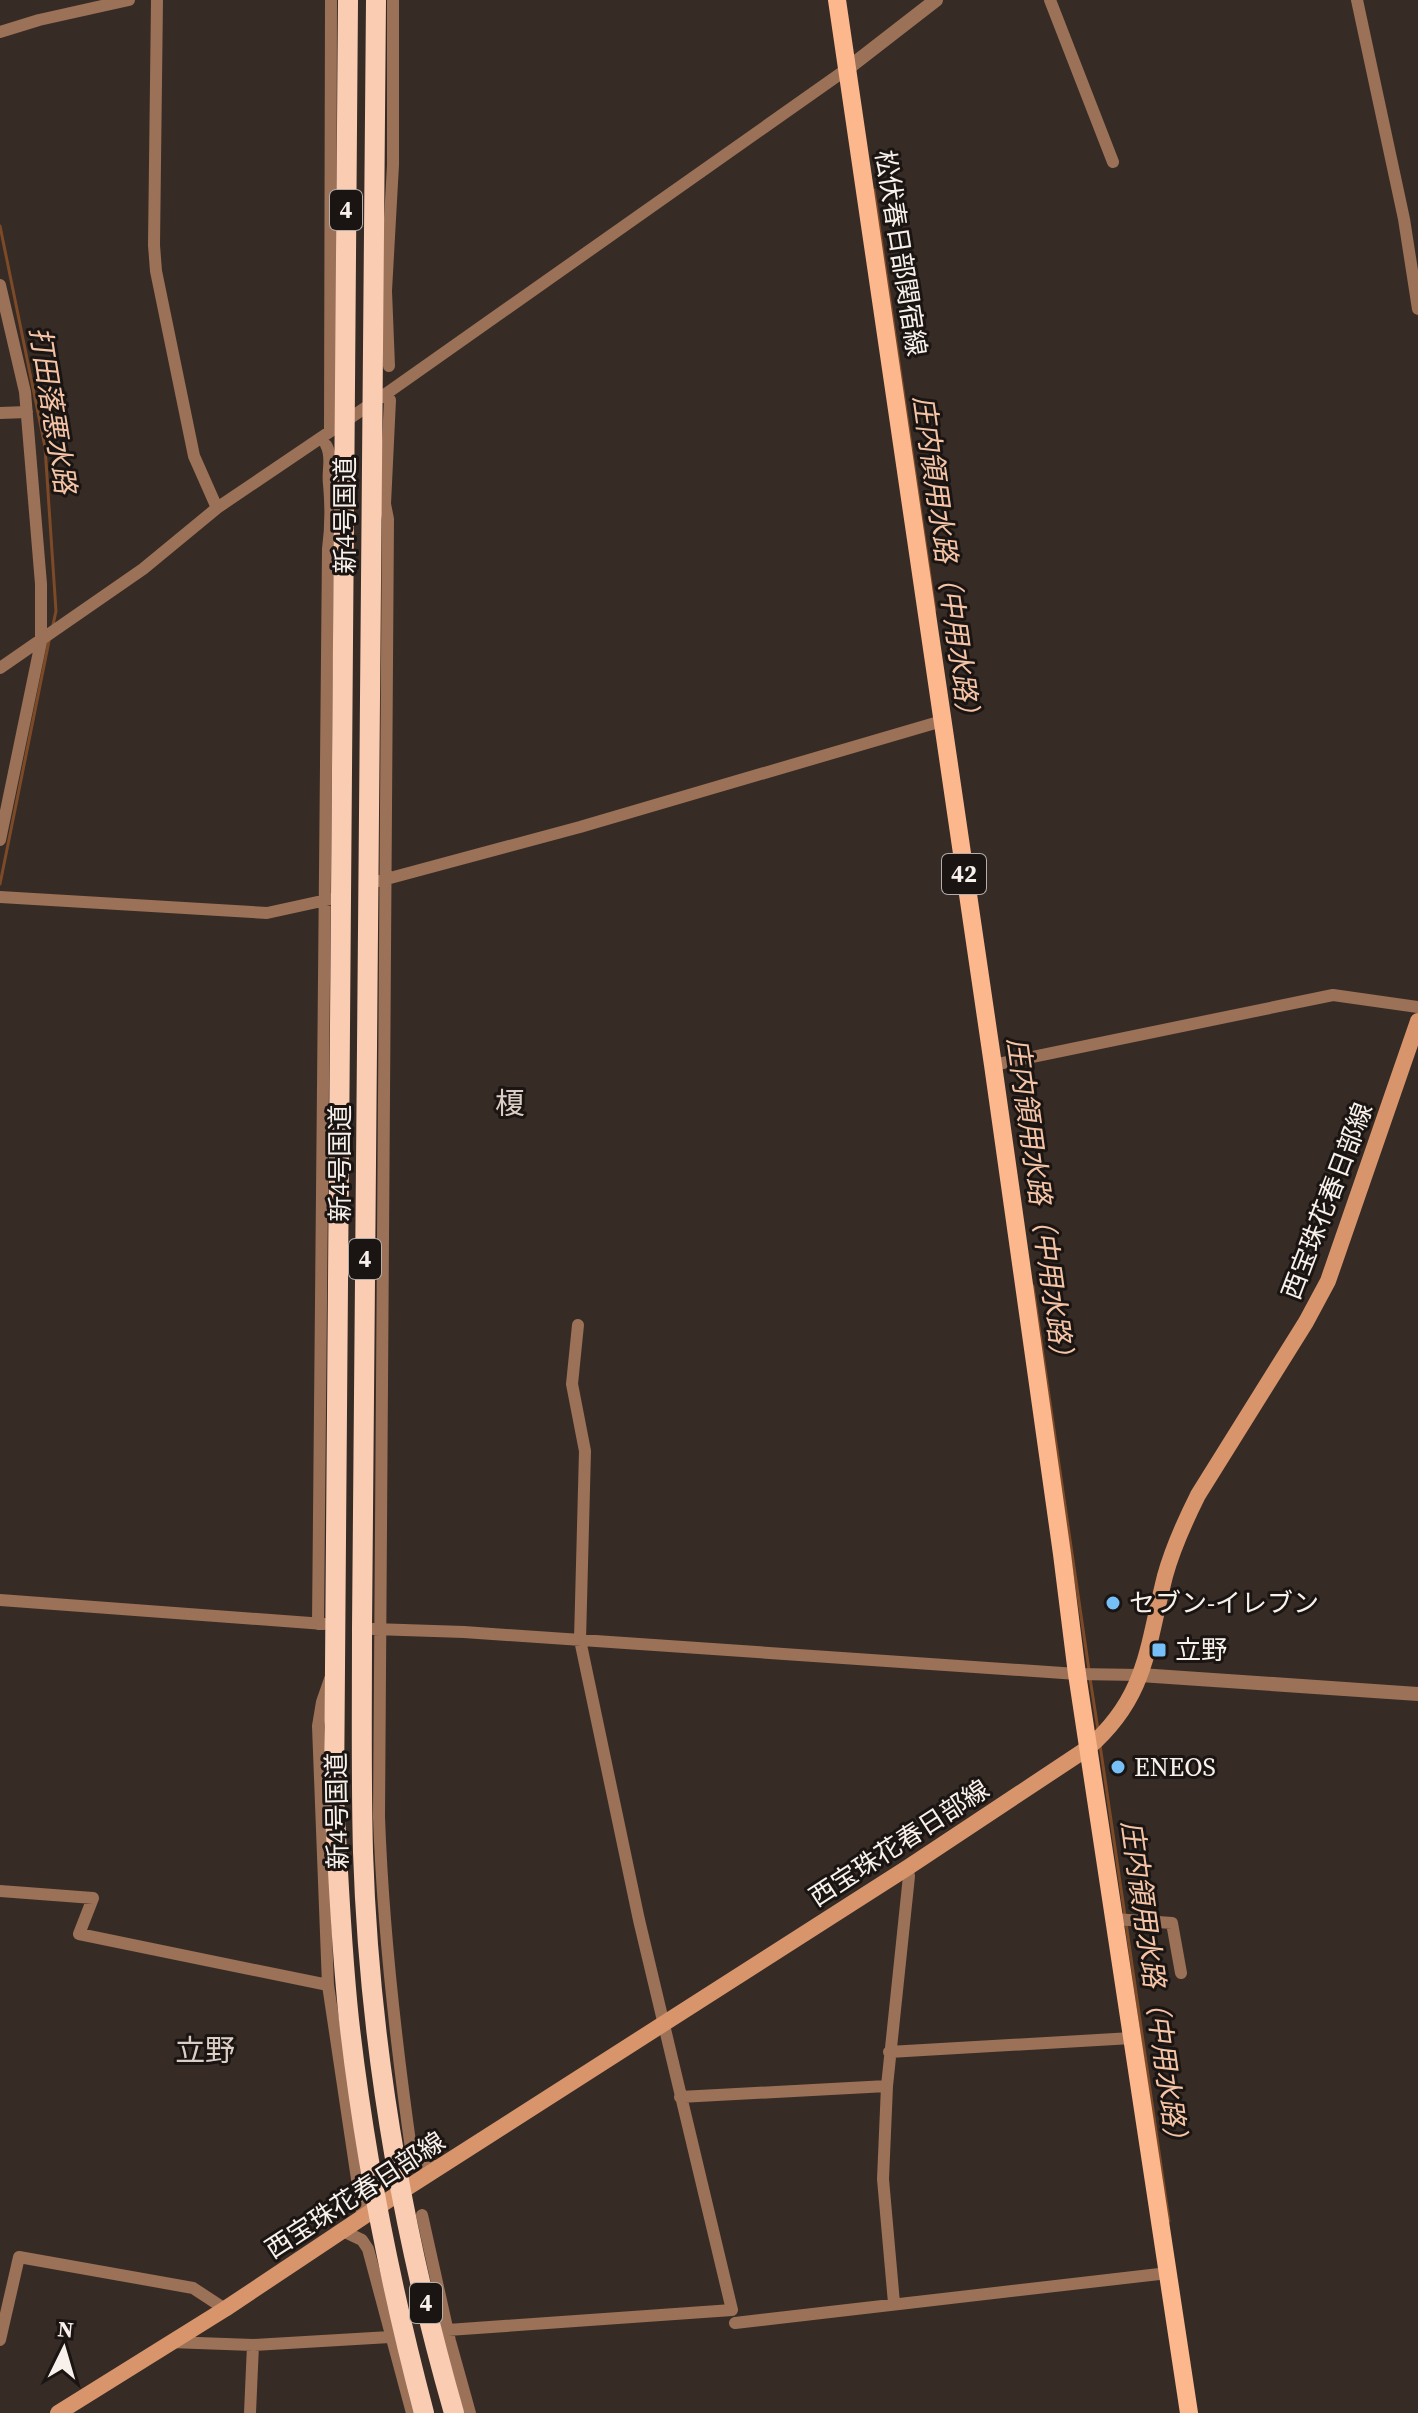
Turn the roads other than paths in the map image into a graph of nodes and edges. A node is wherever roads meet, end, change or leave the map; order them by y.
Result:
1 (129, 0) edge
2 (157, 0) edge
3 (331, 0) edge
4 (348, 0) edge
5 (376, 0) edge
6 (393, 0) edge
7 (837, 0) edge
8 (936, 0) edge
9 (1050, 0) edge
10 (1357, 0) edge
11 (0, 32) edge
12 (847, 69) junction
13 (1113, 162) dead end
14 (0, 285) edge
15 (379, 302) junction
16 (1418, 309) edge
17 (389, 366) dead end
18 (381, 401) junction
19 (27, 412) junction
20 (0, 413) edge
21 (338, 426) junction
22 (326, 445) dead end
23 (217, 508) junction
24 (337, 511) junction
25 (41, 642) junction
26 (0, 668) edge
27 (942, 721) junction
28 (0, 840) edge
29 (376, 882) junction
30 (0, 897) edge
31 (333, 898) junction
32 (1418, 1007) edge
33 (1418, 1021) edge
34 (993, 1065) junction
35 (578, 1325) dead end
36 (0, 1600) edge
37 (326, 1624) junction
38 (371, 1628) junction
39 (580, 1640) junction
40 (334, 1667) junction
41 (1077, 1674) junction
42 (1140, 1675) junction
43 (1418, 1694) edge
44 (1088, 1748) junction
45 (907, 1868) junction
46 (0, 1891) edge
47 (1114, 1919) junction
48 (1181, 1973) dead end
49 (328, 1985) junction
50 (665, 2024) junction
51 (1132, 2038) junction
52 (889, 2052) junction
53 (887, 2086) junction
54 (680, 2097) junction
55 (360, 2153) junction
56 (441, 2167) junction
57 (402, 2191) junction
58 (370, 2214) junction
59 (422, 2215) dead end
60 (343, 2231) junction
61 (421, 2246) junction
62 (1168, 2273) junction
63 (894, 2303) junction
64 (225, 2309) junction
65 (735, 2323) dead end
66 (448, 2330) junction
67 (390, 2337) junction
68 (0, 2340) edge
69 (170, 2342) junction
70 (253, 2345) junction
71 (58, 2413) edge
72 (250, 2413) edge
73 (412, 2413) edge
74 (424, 2413) edge
75 (454, 2413) edge
76 (470, 2413) edge
77 (1189, 2413) edge

1 - 11 street
2 - 23 street
3 - 21 street
4 - 21 highway, 新4号国道 / 4
5 - 15 highway, 新4号国道 / 4
6 - 15 street
7 - 12 main road, 松伏春日部関宿線 / 42
8 - 12 street
9 - 13 street
10 - 16 street
12 - 18 street
12 - 27 main road, 松伏春日部関宿線 / 42
14 - 19 street
15 - 17 street
15 - 18 highway, 新4号国道 / 4
18 - 21 street
18 - 29 highway, 新4号国道 / 4
19 - 20 street
19 - 25 street
21 - 23 street
21 - 24 highway, 新4号国道 / 4
22 - 24 street
23 - 25 street
24 - 31 highway, 新4号国道 / 4
25 - 26 street
25 - 28 street
27 - 29 street
27 - 34 main road, 松伏春日部関宿線 / 42
29 - 38 highway, 新4号国道 / 4
30 - 31 street
31 - 37 highway, 新4号国道 / 4
32 - 34 street
33 - 42 main road, 西宝珠花春日部線
34 - 41 main road, 松伏春日部関宿線 / 42
35 - 39 street
36 - 37 street
37 - 40 highway, 新4号国道 / 4
38 - 39 street
38 - 56 street
38 - 57 highway, 新4号国道 / 4
39 - 41 street
39 - 50 street
40 - 49 street
40 - 55 highway, 新4号国道 / 4
41 - 42 street
41 - 44 main road, 松伏春日部関宿線 / 42
42 - 43 street
42 - 44 main road, 西宝珠花春日部線
44 - 45 main road, 西宝珠花春日部線
44 - 47 main road, 松伏春日部関宿線 / 42
45 - 50 main road, 西宝珠花春日部線
45 - 52 street
46 - 49 street
47 - 48 street
47 - 51 main road, 松伏春日部関宿線 / 42
49 - 55 street
50 - 54 street
50 - 56 main road, 西宝珠花春日部線
51 - 52 street
51 - 62 main road, 松伏春日部関宿線 / 42
52 - 53 street
53 - 54 street
53 - 63 street
54 - 66 street
55 - 58 highway, 新4号国道 / 4
56 - 57 main road, 西宝珠花春日部線
57 - 58 main road, 西宝珠花春日部線
57 - 61 highway, 新4号国道 / 4
58 - 60 main road, 西宝珠花春日部線
58 - 74 highway, 新4号国道 / 4
59 - 61 street
60 - 64 main road, 西宝珠花春日部線
60 - 67 street
61 - 66 street
61 - 75 highway, 新4号国道 / 4
62 - 63 street
62 - 77 main road, 松伏春日部関宿線 / 42
63 - 65 street
64 - 68 street
64 - 69 main road, 西宝珠花春日部線
66 - 76 street
67 - 70 street
67 - 73 street
69 - 70 street
69 - 71 main road, 西宝珠花春日部線
70 - 72 street

